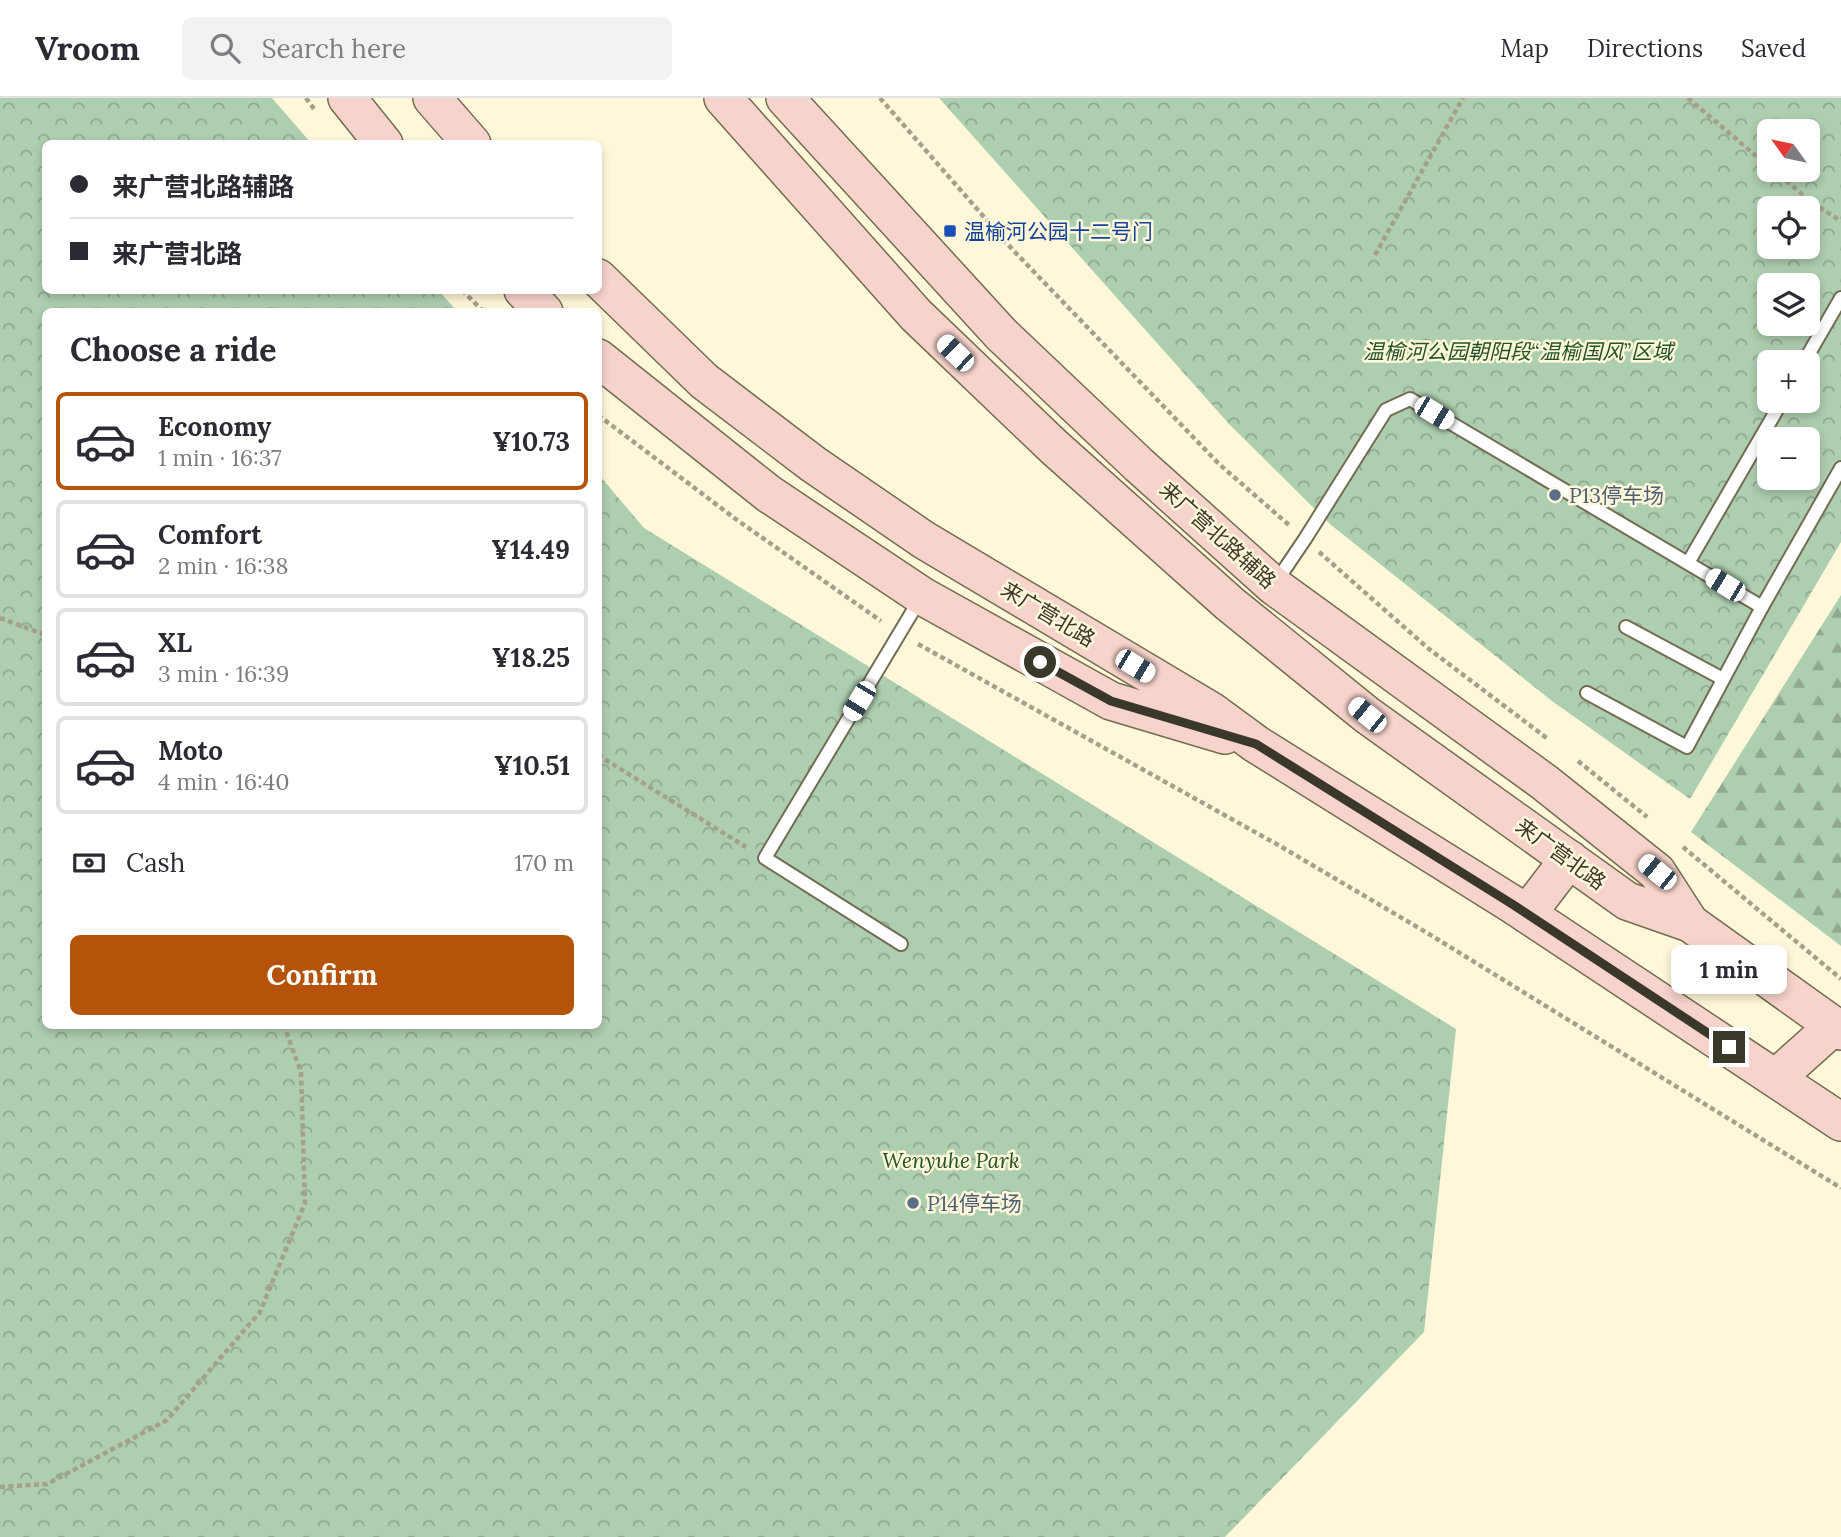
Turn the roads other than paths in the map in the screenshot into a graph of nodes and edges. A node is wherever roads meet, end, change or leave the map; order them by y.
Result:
1 (347, 98) edge
2 (432, 98) edge
3 (723, 98) edge
4 (785, 98) edge
5 (381, 140) edge
6 (469, 140) edge
7 (602, 282) edge
8 (527, 294) edge
9 (1840, 301) edge
10 (540, 308) edge
11 (1811, 350) edge
12 (602, 361) edge
13 (1775, 413) edge
14 (1841, 468) edge
15 (1688, 563) junction
16 (1274, 586) junction
17 (922, 596) junction
18 (1762, 607) junction
19 (1626, 627) dead end
20 (1723, 679) junction
21 (1587, 694) dead end
22 (1256, 744) junction
23 (1569, 859) junction
24 (1527, 914) junction
25 (1690, 923) junction
26 (901, 944) dead end
27 (1838, 1029) edge
28 (1776, 1079) junction
29 (1841, 1122) edge

1 - 5 main road
2 - 6 main road
3 - 23 main road, 来广营北路
4 - 16 main road, 来广营北路辅路
7 - 22 main road, 来广营北路
8 - 10 main road
9 - 11 lane
12 - 17 main road
13 - 15 lane
14 - 18 lane
15 - 16 lane
15 - 18 lane
16 - 25 main road, 来广营北路辅路
17 - 22 main road
17 - 26 lane
18 - 20 lane
19 - 20 lane
20 - 21 lane
22 - 24 main road, 来广营北路
23 - 24 main road
23 - 25 main road, 来广营北路
24 - 28 main road, 来广营北路
25 - 27 main road, 来广营北路
27 - 28 main road
28 - 29 main road, 来广营北路

